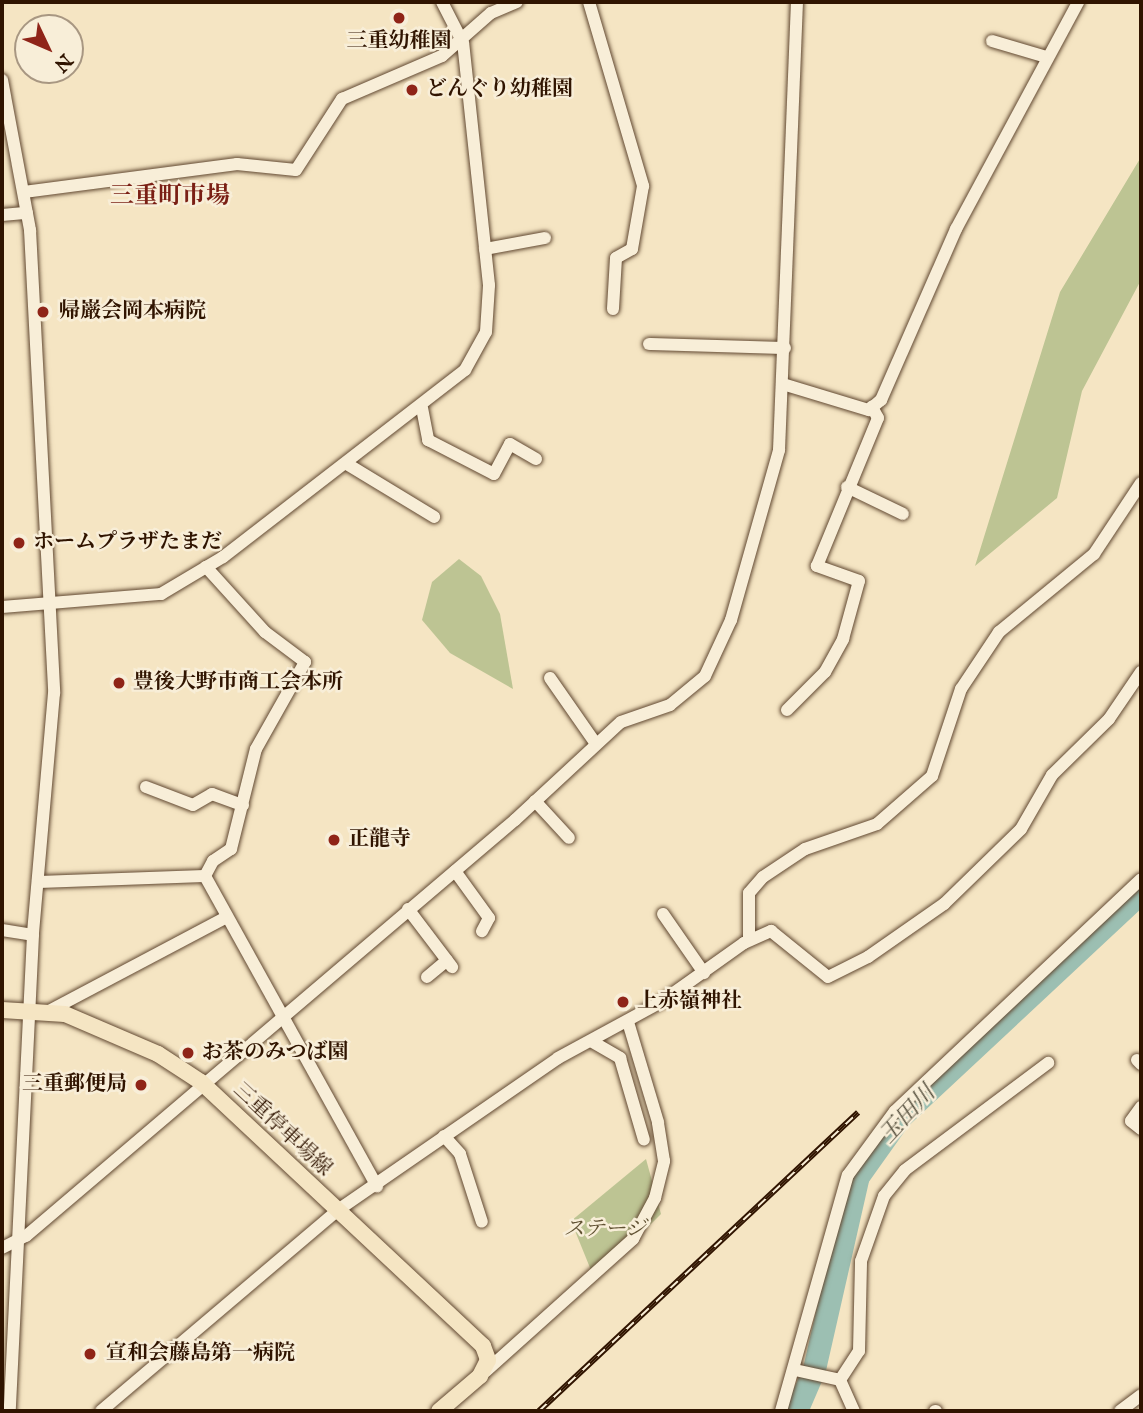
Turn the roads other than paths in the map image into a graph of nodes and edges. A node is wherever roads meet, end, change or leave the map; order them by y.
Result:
1 (442, 2) edge
2 (517, 2) edge
3 (589, 2) edge
4 (797, 2) edge
5 (1078, 2) edge
6 (992, 41) dead end
7 (463, 43) junction
8 (1046, 57) junction
9 (2, 80) edge
10 (24, 192) junction
11 (27, 212) junction
12 (2, 215) edge
13 (545, 237) dead end
14 (485, 249) junction
15 (613, 309) dead end
16 (649, 344) dead end
17 (785, 348) junction
18 (786, 385) junction
19 (872, 407) junction
20 (422, 408) junction
21 (536, 459) dead end
22 (347, 464) junction
23 (1141, 483) edge
24 (847, 487) junction
25 (903, 514) dead end
26 (433, 517) dead end
27 (206, 567) junction
28 (49, 605) junction
29 (2, 607) edge
30 (1141, 672) edge
31 (550, 678) dead end
32 (787, 710) dead end
33 (596, 744) junction
34 (146, 787) dead end
35 (535, 801) junction
36 (243, 804) junction
37 (569, 838) dead end
38 (455, 871) junction
39 (205, 876) junction
40 (1141, 879) edge
41 (38, 881) junction
42 (408, 909) junction
43 (663, 914) dead end
44 (227, 916) junction
45 (2, 930) edge
46 (482, 931) dead end
47 (33, 935) junction
48 (749, 940) junction
49 (705, 972) junction
50 (428, 976) dead end
51 (2, 1010) edge
52 (30, 1010) junction
53 (51, 1010) junction
54 (279, 1015) junction
55 (628, 1022) junction
56 (591, 1041) junction
57 (1048, 1063) dead end
58 (201, 1082) junction
59 (1141, 1107) edge
60 (1141, 1129) edge
61 (444, 1136) junction
62 (644, 1140) dead end
63 (377, 1186) junction
64 (338, 1210) junction
65 (482, 1222) dead end
66 (18, 1238) junction
67 (2, 1248) edge
68 (798, 1371) junction
69 (480, 1376) junction
70 (838, 1379) junction
71 (1141, 1395) edge
72 (10, 1411) edge
73 (101, 1411) edge
74 (439, 1411) edge
75 (781, 1411) edge
76 (854, 1411) edge
77 (1120, 1411) edge

1 - 7 street
2 - 7 street
3 - 15 street
4 - 17 street
5 - 8 street
6 - 8 street
7 - 10 street
7 - 14 street
8 - 19 street
9 - 10 street
10 - 11 street
11 - 12 street
11 - 28 street
13 - 14 street
14 - 20 street
16 - 17 street
17 - 18 street
18 - 19 street
18 - 33 street
19 - 24 street
20 - 21 street
20 - 22 street
22 - 26 street
22 - 27 street
23 - 48 street
24 - 25 street
24 - 32 street
27 - 28 street
27 - 36 street
28 - 29 street
28 - 41 street
30 - 48 street
31 - 33 street
33 - 35 street
34 - 36 street
35 - 37 street
35 - 38 street
36 - 39 street
38 - 42 street
38 - 46 street
39 - 41 street
39 - 44 street
40 - 68 street
41 - 47 street
42 - 50 street
42 - 54 street
43 - 49 street
44 - 53 street
44 - 54 street
45 - 47 street
47 - 52 street
48 - 49 street
49 - 55 street
51 - 52 main road, 三重停車場線
52 - 53 main road, 三重停車場線
52 - 66 street
53 - 58 main road, 三重停車場線
54 - 58 street
54 - 63 street
55 - 56 street
55 - 69 street
56 - 61 street
56 - 62 street
57 - 70 street
58 - 64 main road, 三重停車場線
58 - 66 street
59 - 60 street
61 - 63 street
61 - 65 street
63 - 64 street
64 - 69 main road, 三重停車場線
64 - 73 street
66 - 67 street
66 - 72 street
68 - 70 street
68 - 75 street
69 - 74 main road
70 - 76 street
71 - 77 street

